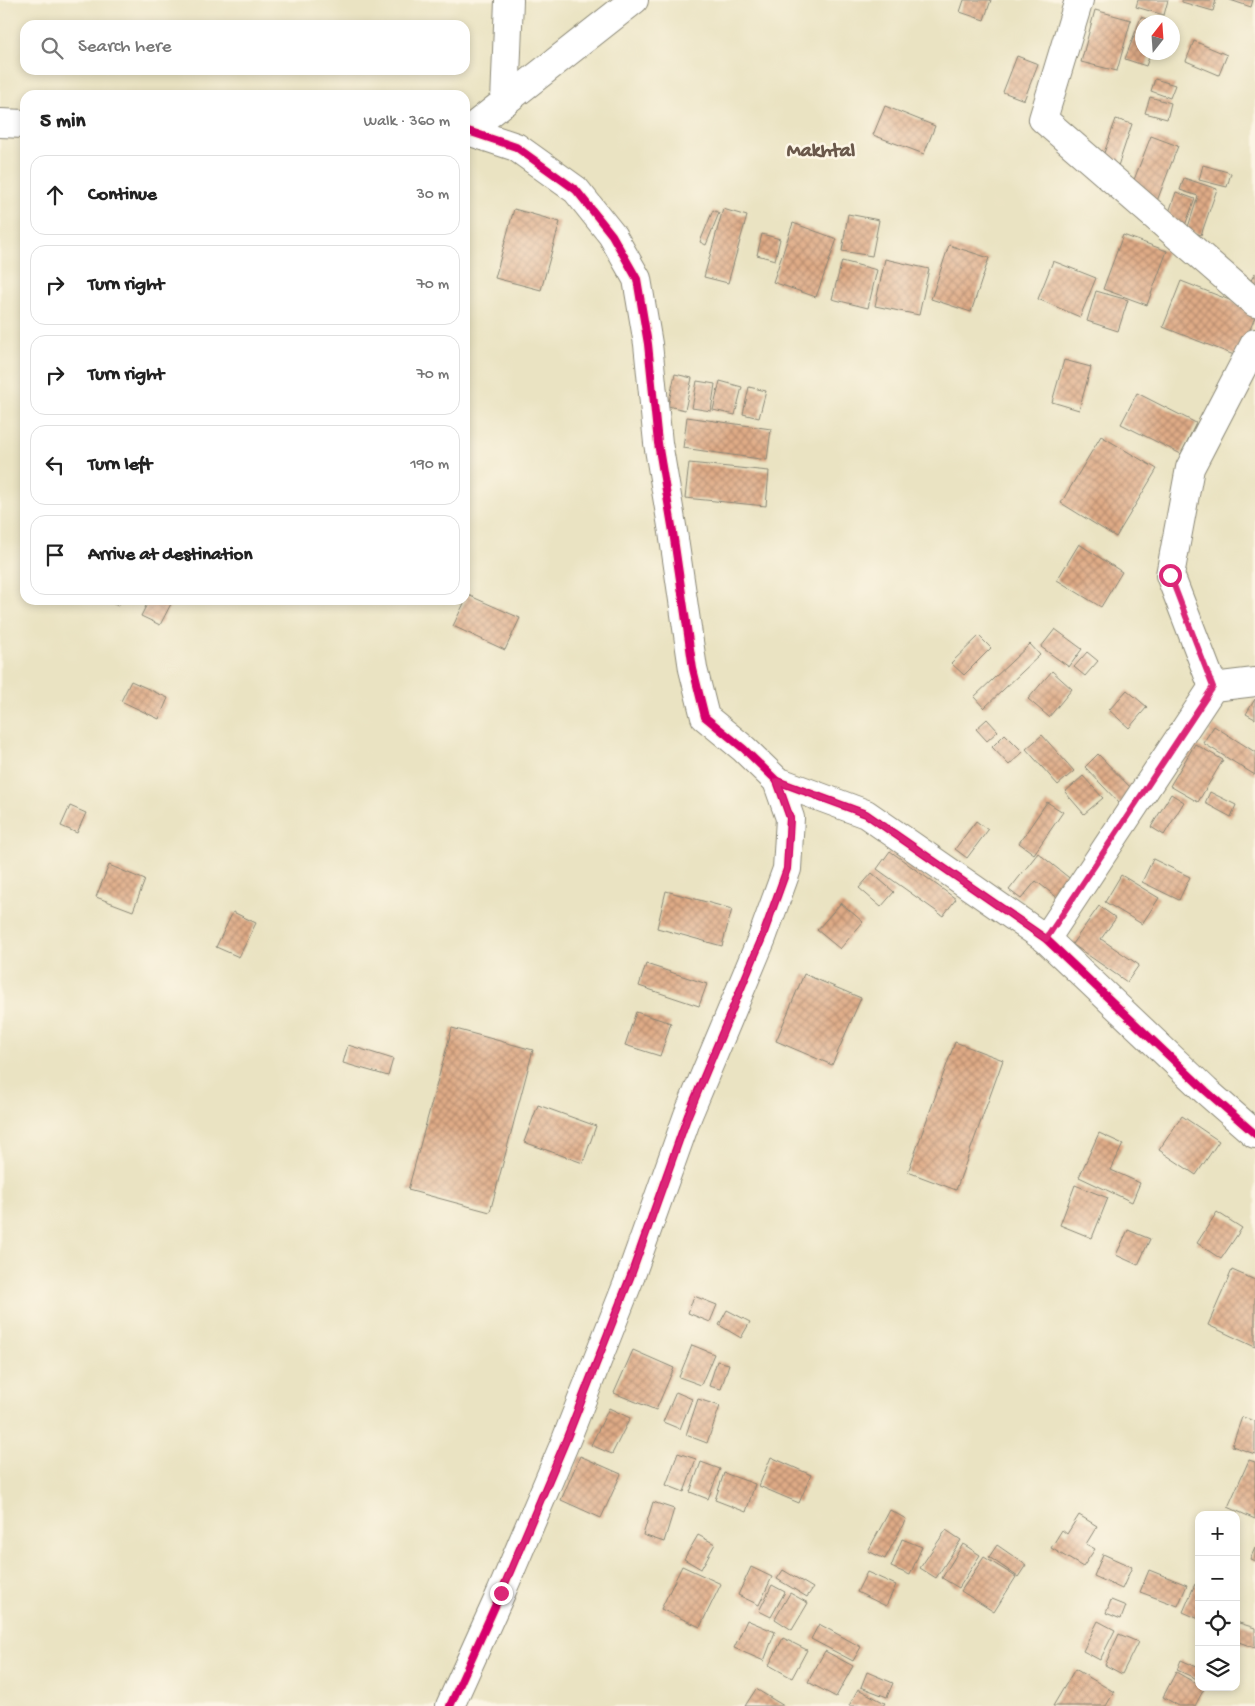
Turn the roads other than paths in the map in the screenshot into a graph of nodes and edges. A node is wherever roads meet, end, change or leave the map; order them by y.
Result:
1 (509, 0) edge
2 (634, 0) edge
3 (1079, 0) edge
4 (505, 102) junction
5 (0, 122) edge
6 (20, 124) edge
7 (470, 128) edge
8 (470, 131) edge
9 (1255, 303) edge
10 (1255, 343) edge
11 (1255, 682) edge
12 (1213, 687) junction
13 (777, 781) junction
14 (1046, 939) junction
15 (1255, 1134) edge
16 (450, 1706) edge

1 - 4 street
2 - 4 street
3 - 9 street
4 - 7 street
5 - 6 street
8 - 13 street
10 - 12 street
11 - 12 street
12 - 14 street
13 - 14 street
13 - 16 street
14 - 15 street

